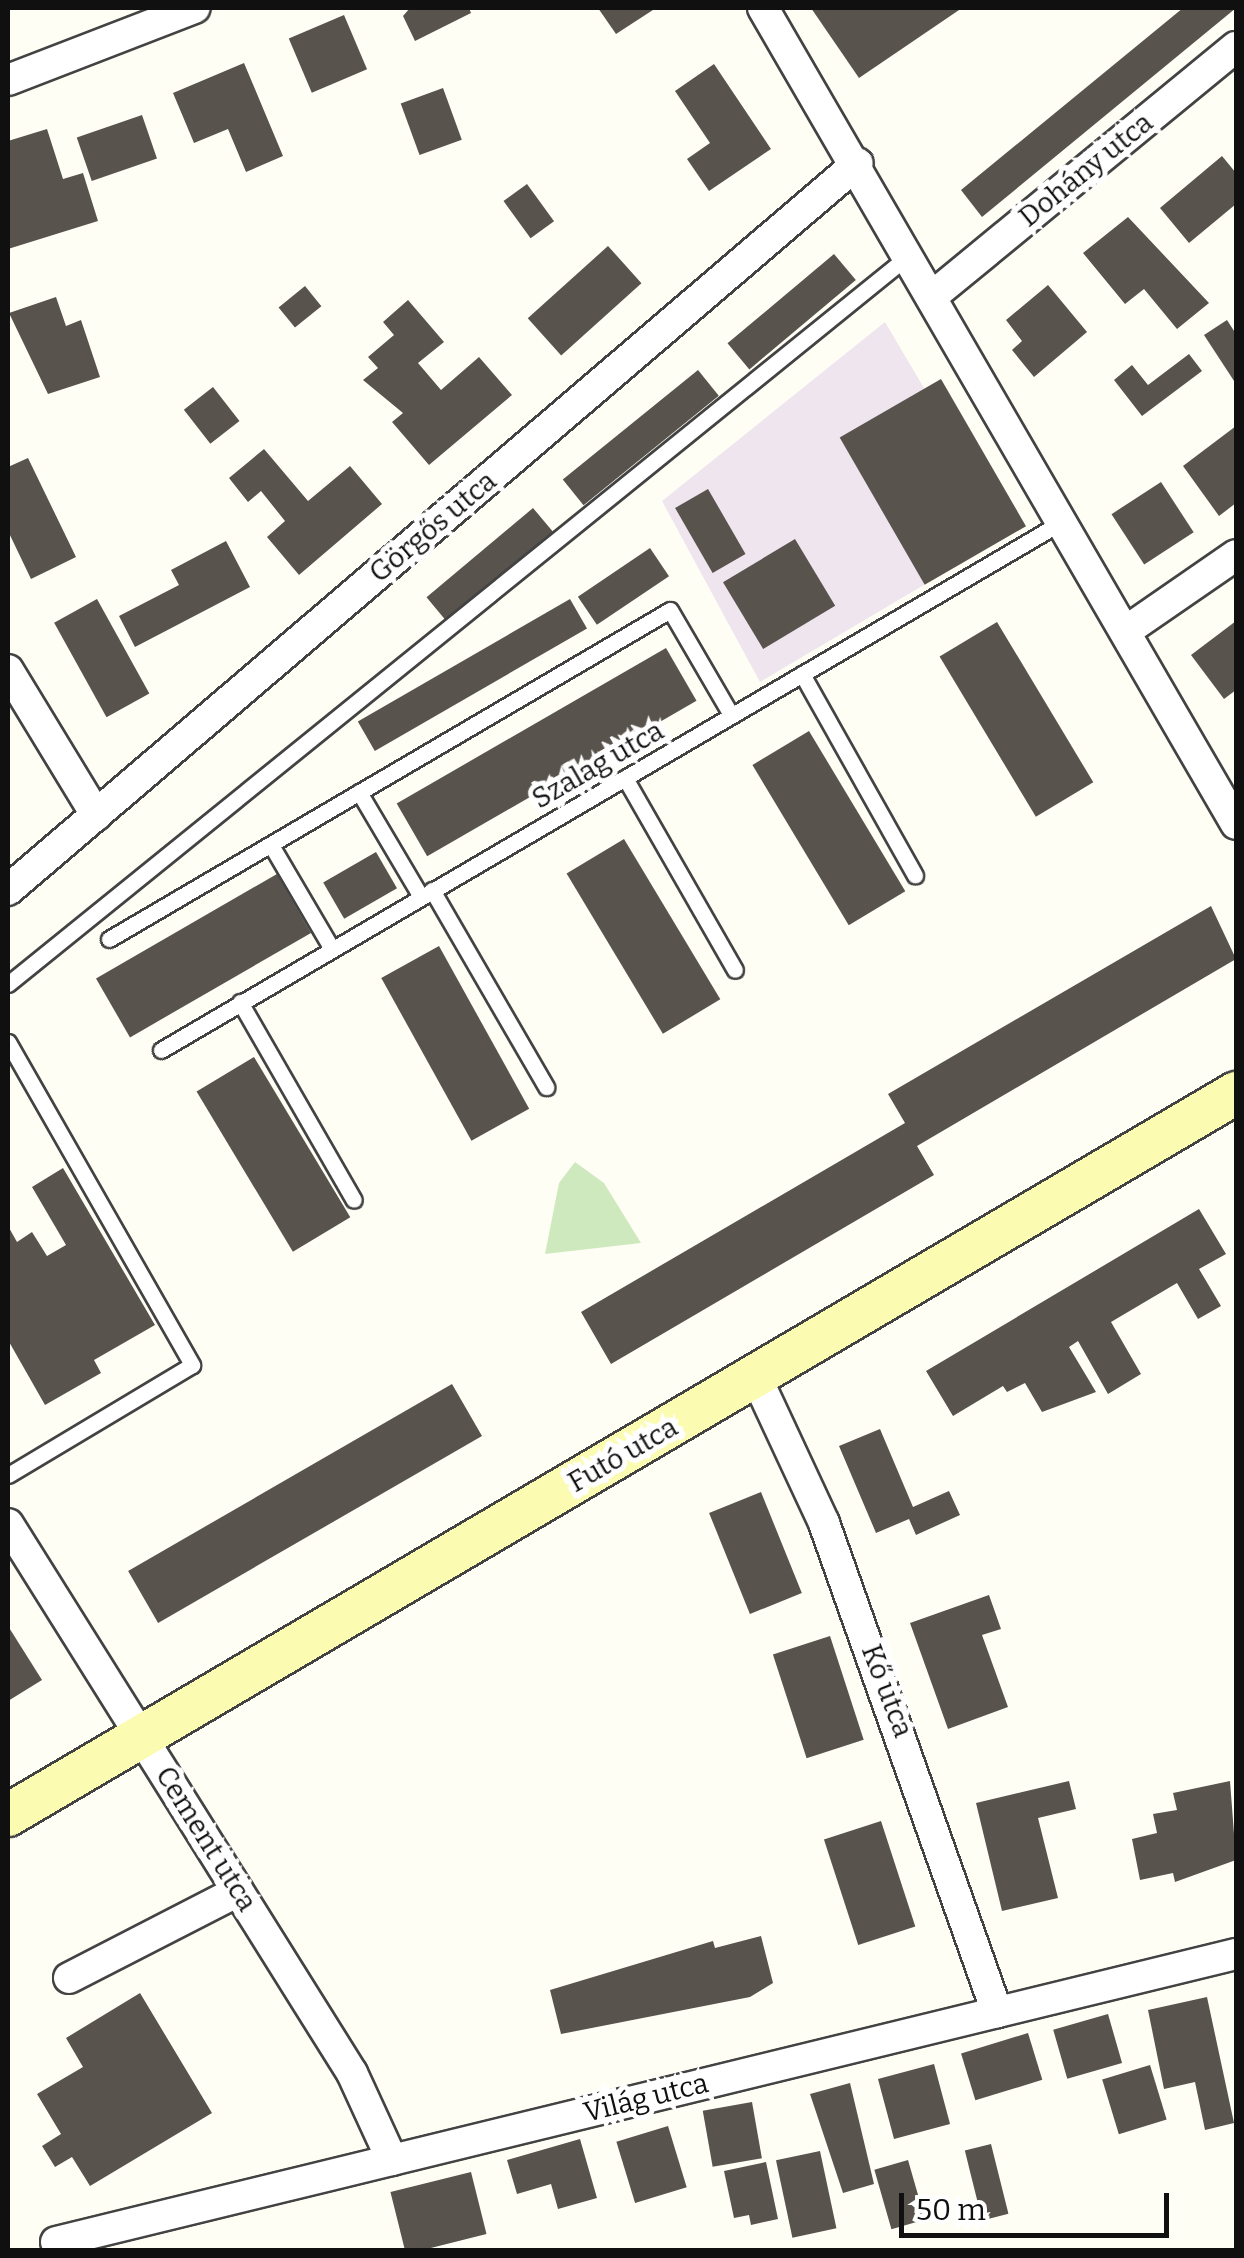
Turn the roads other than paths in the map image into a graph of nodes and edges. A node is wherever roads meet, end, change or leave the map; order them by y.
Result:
1 (195, 8) edge
2 (763, 8) edge
3 (1236, 47) edge
4 (8, 80) edge
5 (858, 164) junction
6 (912, 253) junction
7 (936, 294) junction
8 (1060, 523) junction
9 (1236, 555) edge
10 (1126, 631) junction
11 (8, 670) edge
12 (802, 674) junction
13 (732, 715) junction
14 (625, 778) junction
15 (360, 792) junction
16 (96, 814) junction
17 (1236, 824) edge
18 (271, 845) junction
19 (914, 874) dead end
20 (8, 890) edge
21 (427, 893) junction
22 (109, 939) dead end
23 (332, 949) junction
24 (735, 970) dead end
25 (8, 984) edge
26 (240, 1002) junction
27 (8, 1042) edge
28 (160, 1050) dead end
29 (546, 1087) dead end
30 (1236, 1093) edge
31 (354, 1200) dead end
32 (756, 1377) junction
33 (8, 1475) edge
34 (8, 1524) edge
35 (142, 1736) junction
36 (8, 1815) edge
37 (238, 1891) junction
38 (1236, 1954) edge
39 (70, 1978) dead end
40 (998, 2012) junction
41 (392, 2160) junction
42 (56, 2242) dead end

1 - 4 street
2 - 5 street
3 - 7 street, Dohány utca
5 - 6 street
5 - 16 street, Görgős utca
6 - 7 street
6 - 25 lane
7 - 8 street
8 - 10 street
8 - 12 lane, Szalag utca
9 - 10 street
10 - 17 street
11 - 16 street
12 - 13 lane, Szalag utca
12 - 19 lane
13 - 14 lane, Szalag utca
13 - 15 lane
14 - 21 lane, Szalag utca
14 - 24 lane
15 - 18 lane
15 - 21 lane
16 - 20 street, Görgős utca
18 - 22 lane
18 - 23 lane
21 - 23 lane, Szalag utca
21 - 29 lane
23 - 26 lane, Szalag utca
26 - 28 lane, Szalag utca
26 - 31 lane
27 - 33 lane
30 - 32 main road, Futó utca
32 - 35 main road, Futó utca
32 - 40 street, Kő utca
34 - 35 street, Cement utca
35 - 36 main road, Futó utca
35 - 37 street, Cement utca
37 - 39 street
37 - 41 street, Cement utca
38 - 40 street, Világ utca
40 - 41 street, Világ utca
41 - 42 street, Világ utca

